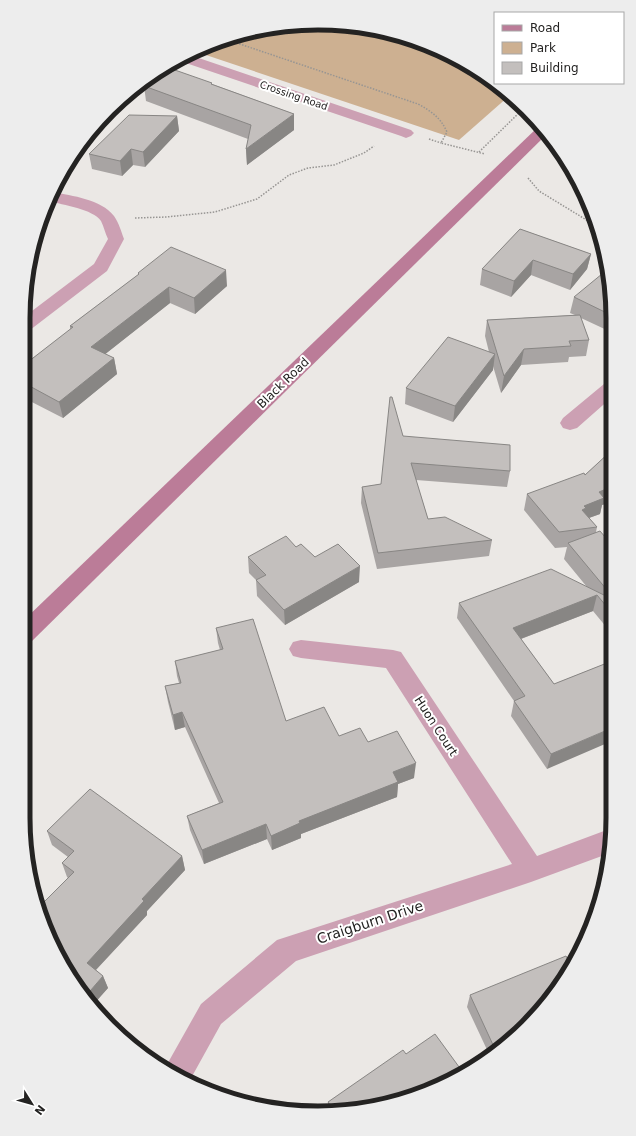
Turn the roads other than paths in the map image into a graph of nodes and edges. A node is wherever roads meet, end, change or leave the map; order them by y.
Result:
1 (191, 60) edge
2 (401, 132) road end
3 (539, 134) edge
4 (57, 198) edge
5 (30, 321) edge
6 (606, 392) edge
7 (570, 423) dead end
8 (30, 629) edge
9 (301, 649) dead end
10 (605, 843) edge
11 (531, 870) junction
12 (179, 1070) edge

1 - 2 street, Crossing Road
3 - 8 main road, Black Road
4 - 5 street
6 - 7 street
9 - 11 street, Huon Court
10 - 11 street, Craigburn Drive
11 - 12 street, Craigburn Drive

